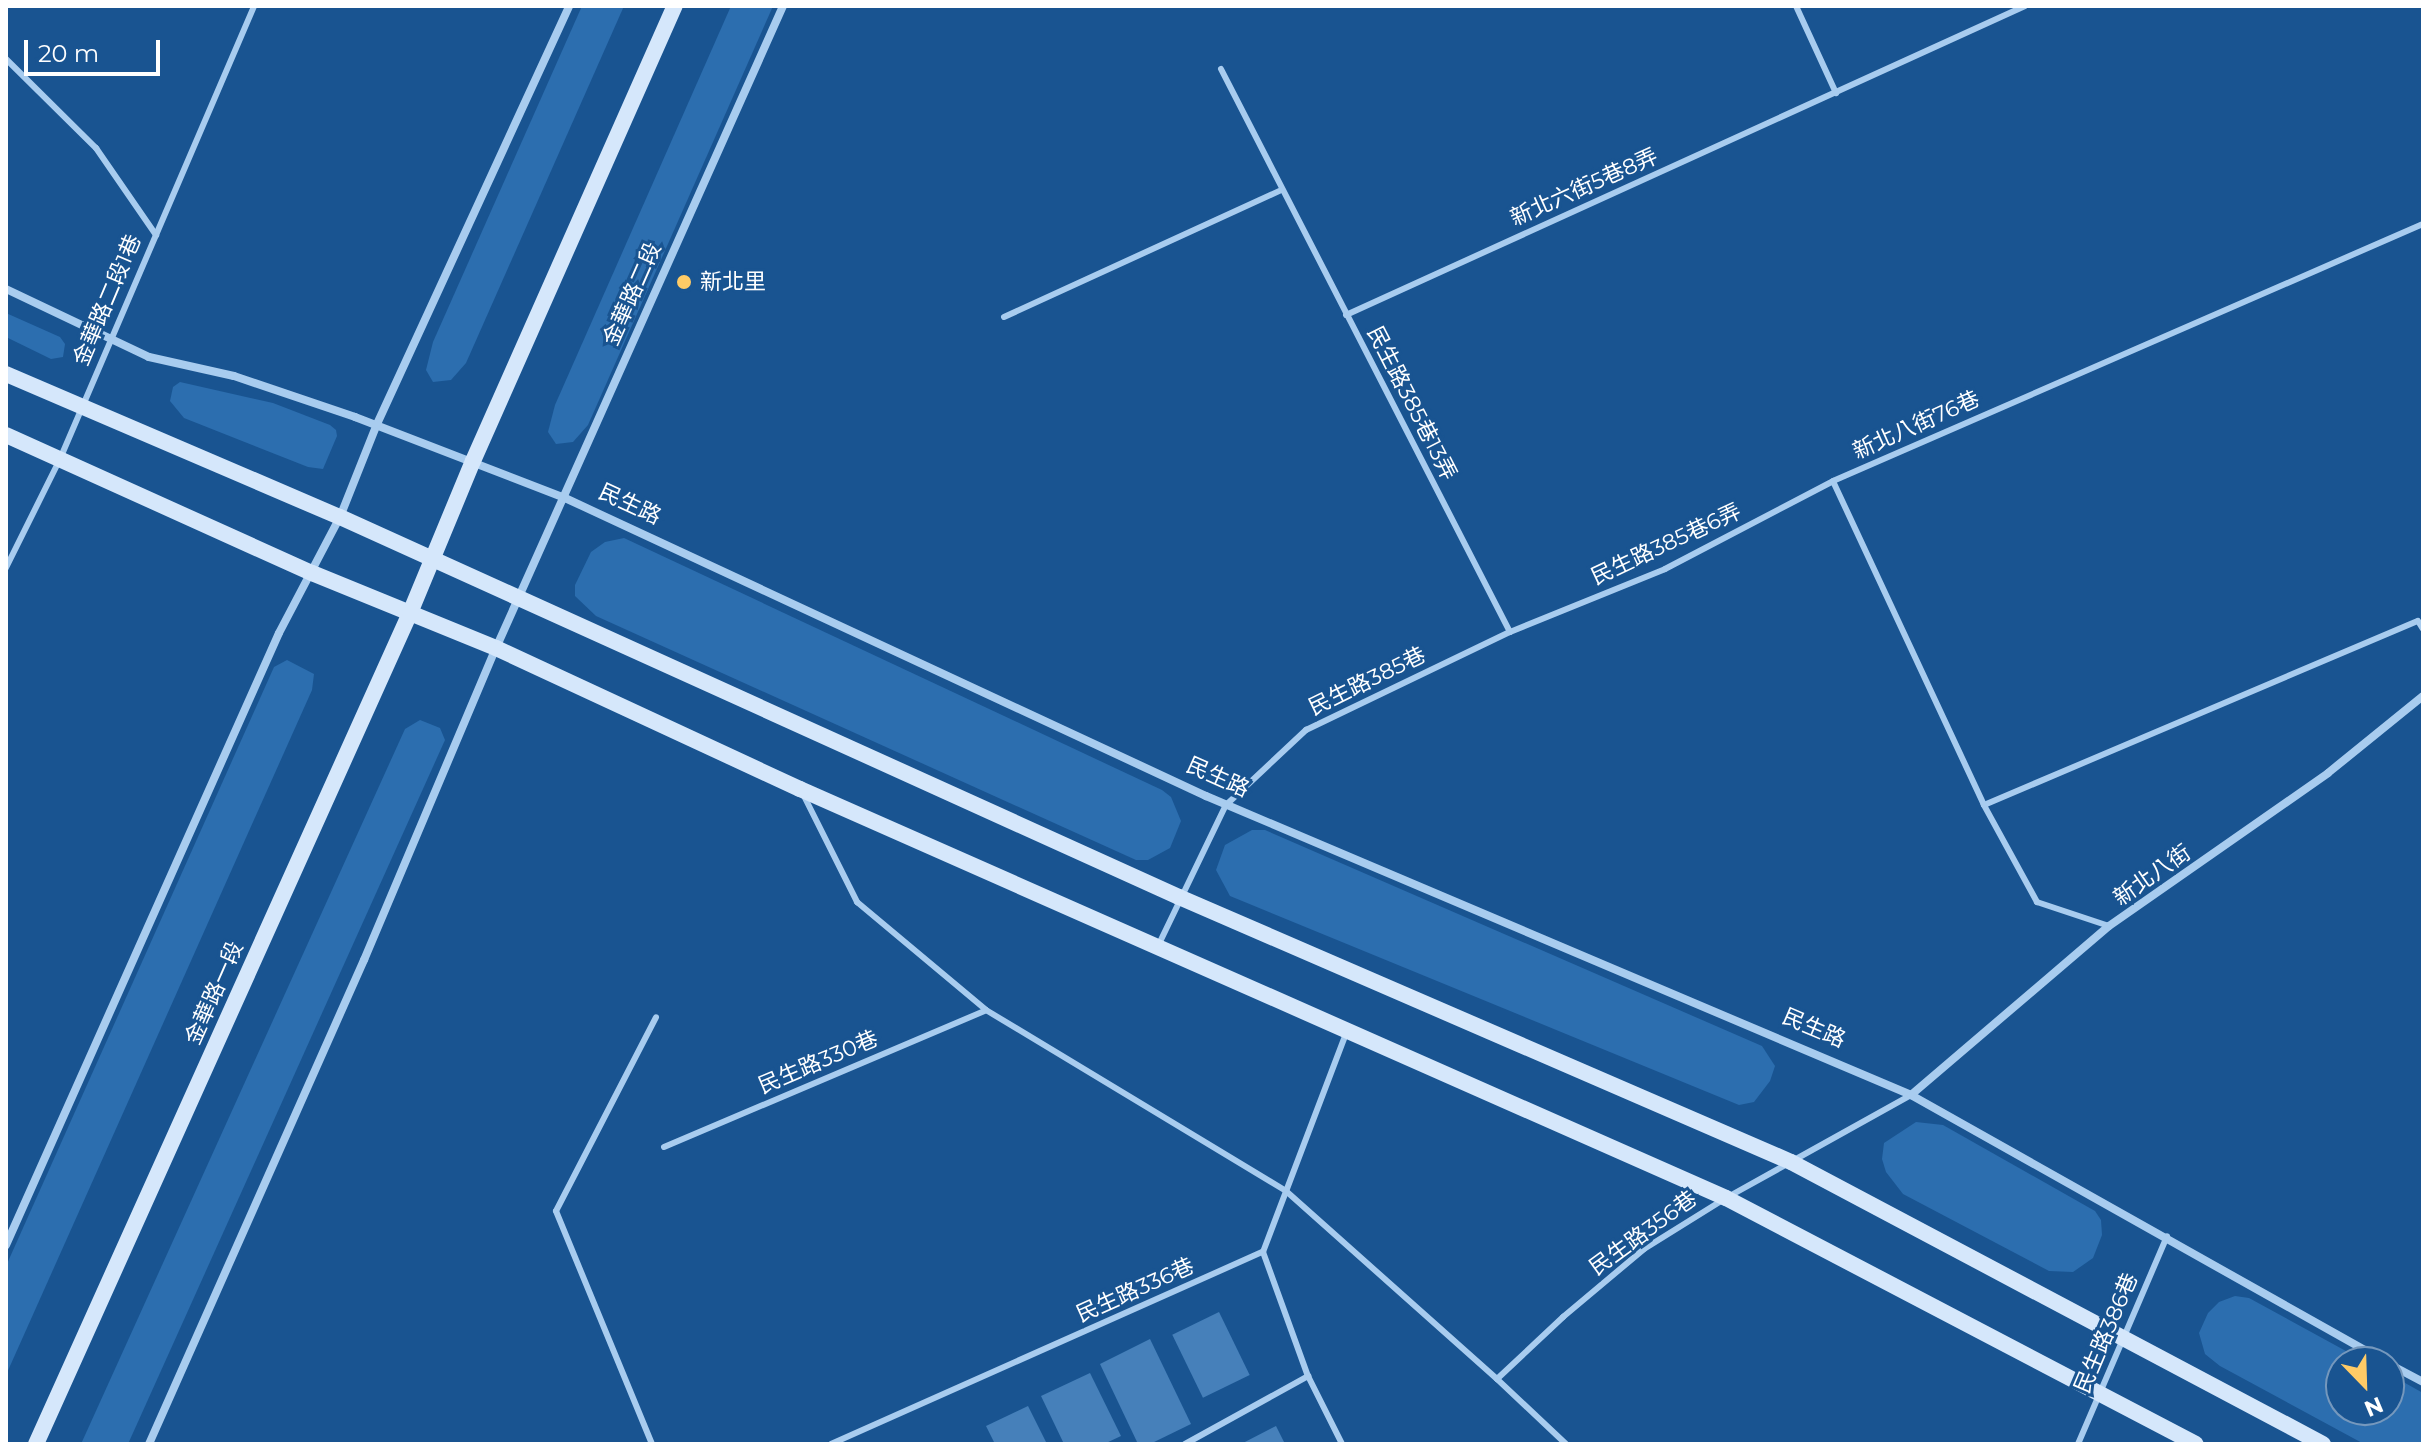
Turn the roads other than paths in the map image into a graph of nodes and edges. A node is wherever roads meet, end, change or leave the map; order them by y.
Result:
1 (254, 6) edge
2 (569, 6) edge
3 (675, 6) edge
4 (783, 6) edge
5 (1796, 6) edge
6 (2025, 6) edge
7 (6, 59) edge
8 (1221, 69) dead end
9 (1836, 93) junction
10 (1282, 190) junction
11 (2423, 224) edge
12 (156, 235) junction
13 (6, 289) edge
14 (1346, 315) junction
15 (1004, 317) dead end
16 (110, 341) junction
17 (6, 374) edge
18 (81, 408) junction
19 (377, 424) junction
20 (6, 435) edge
21 (60, 459) junction
22 (473, 461) junction
23 (1833, 481) junction
24 (565, 498) junction
25 (340, 517) junction
26 (433, 561) junction
27 (6, 568) edge
28 (312, 573) junction
29 (519, 600) junction
30 (410, 613) junction
31 (2420, 620) edge
32 (2423, 629) edge
33 (1510, 632) junction
34 (496, 648) junction
35 (2423, 696) edge
36 (800, 789) junction
37 (1226, 805) junction
38 (1984, 805) junction
39 (1179, 897) junction
40 (2109, 926) junction
41 (1158, 946) junction
42 (986, 1010) junction
43 (656, 1017) dead end
44 (1347, 1031) junction
45 (1911, 1095) junction
46 (664, 1147) dead end
47 (1791, 1162) junction
48 (1286, 1191) junction
49 (1726, 1198) junction
50 (2167, 1236) junction
51 (6, 1245) edge
52 (1263, 1252) junction
53 (2123, 1339) junction
54 (2358, 1346) edge
55 (2405, 1372) edge
56 (1308, 1376) junction
57 (1497, 1379) junction
58 (2423, 1382) edge
59 (2100, 1393) junction
60 (36, 1444) edge
61 (149, 1444) edge
62 (652, 1444) edge
63 (831, 1444) edge
64 (1185, 1444) edge
65 (1342, 1444) edge
66 (1566, 1444) edge
67 (2078, 1444) edge
68 (2196, 1444) edge
69 (2323, 1444) edge

1 - 12 lane
2 - 19 street
3 - 22 street
4 - 24 street, 金華路二段
5 - 9 lane
6 - 9 lane, 新北六街5巷8弄
7 - 12 lane, 金華路二段1巷
8 - 10 lane, 民生路385巷13弄
9 - 14 lane, 新北六街5巷8弄
10 - 14 lane, 民生路385巷13弄
10 - 15 lane
11 - 23 lane, 新北八街76巷
12 - 16 lane, 金華路二段1巷
13 - 16 street, 民生路
14 - 33 lane, 民生路385巷13弄
16 - 18 lane, 金華路二段1巷
16 - 19 street, 民生路
17 - 18 street
18 - 21 lane, 金華路二段1巷
18 - 25 street
19 - 22 street, 民生路
19 - 25 street
20 - 21 street
21 - 27 lane, 金華路二段1巷
21 - 28 street
22 - 24 street, 民生路
22 - 26 street
23 - 33 lane, 民生路385巷6弄
23 - 38 lane, 新北八街76巷
24 - 29 street, 金華路二段
24 - 37 street, 民生路
25 - 26 street
25 - 28 street
26 - 29 street
26 - 30 street, 金華路一段
28 - 30 street
28 - 51 street
29 - 34 street
29 - 39 street
30 - 34 street
30 - 60 street, 金華路一段
31 - 32 lane
31 - 38 lane
33 - 37 lane, 民生路385巷
34 - 36 street
34 - 61 street
35 - 40 street, 新北八街
36 - 41 street
36 - 42 lane
37 - 39 lane, 民生路385巷
37 - 45 street, 民生路
38 - 40 lane, 新北八街76巷
39 - 41 lane, 民生路385巷
39 - 47 street
40 - 45 street, 新北八街
41 - 44 street
42 - 46 lane, 民生路330巷
42 - 48 lane
43 - 62 lane
44 - 48 lane
44 - 49 street
45 - 47 lane, 民生路356巷
45 - 50 street, 民生路
47 - 49 lane, 民生路356巷
47 - 53 street
48 - 52 lane
48 - 57 lane
49 - 57 lane, 民生路356巷
49 - 59 street
50 - 53 lane, 民生路386巷
50 - 54 street, 民生路
52 - 56 lane
52 - 63 lane, 民生路336巷
53 - 59 lane, 民生路386巷
53 - 69 street
55 - 58 street, 民生路
56 - 64 lane
56 - 65 lane
57 - 66 lane
59 - 67 lane, 民生路386巷
59 - 68 street

